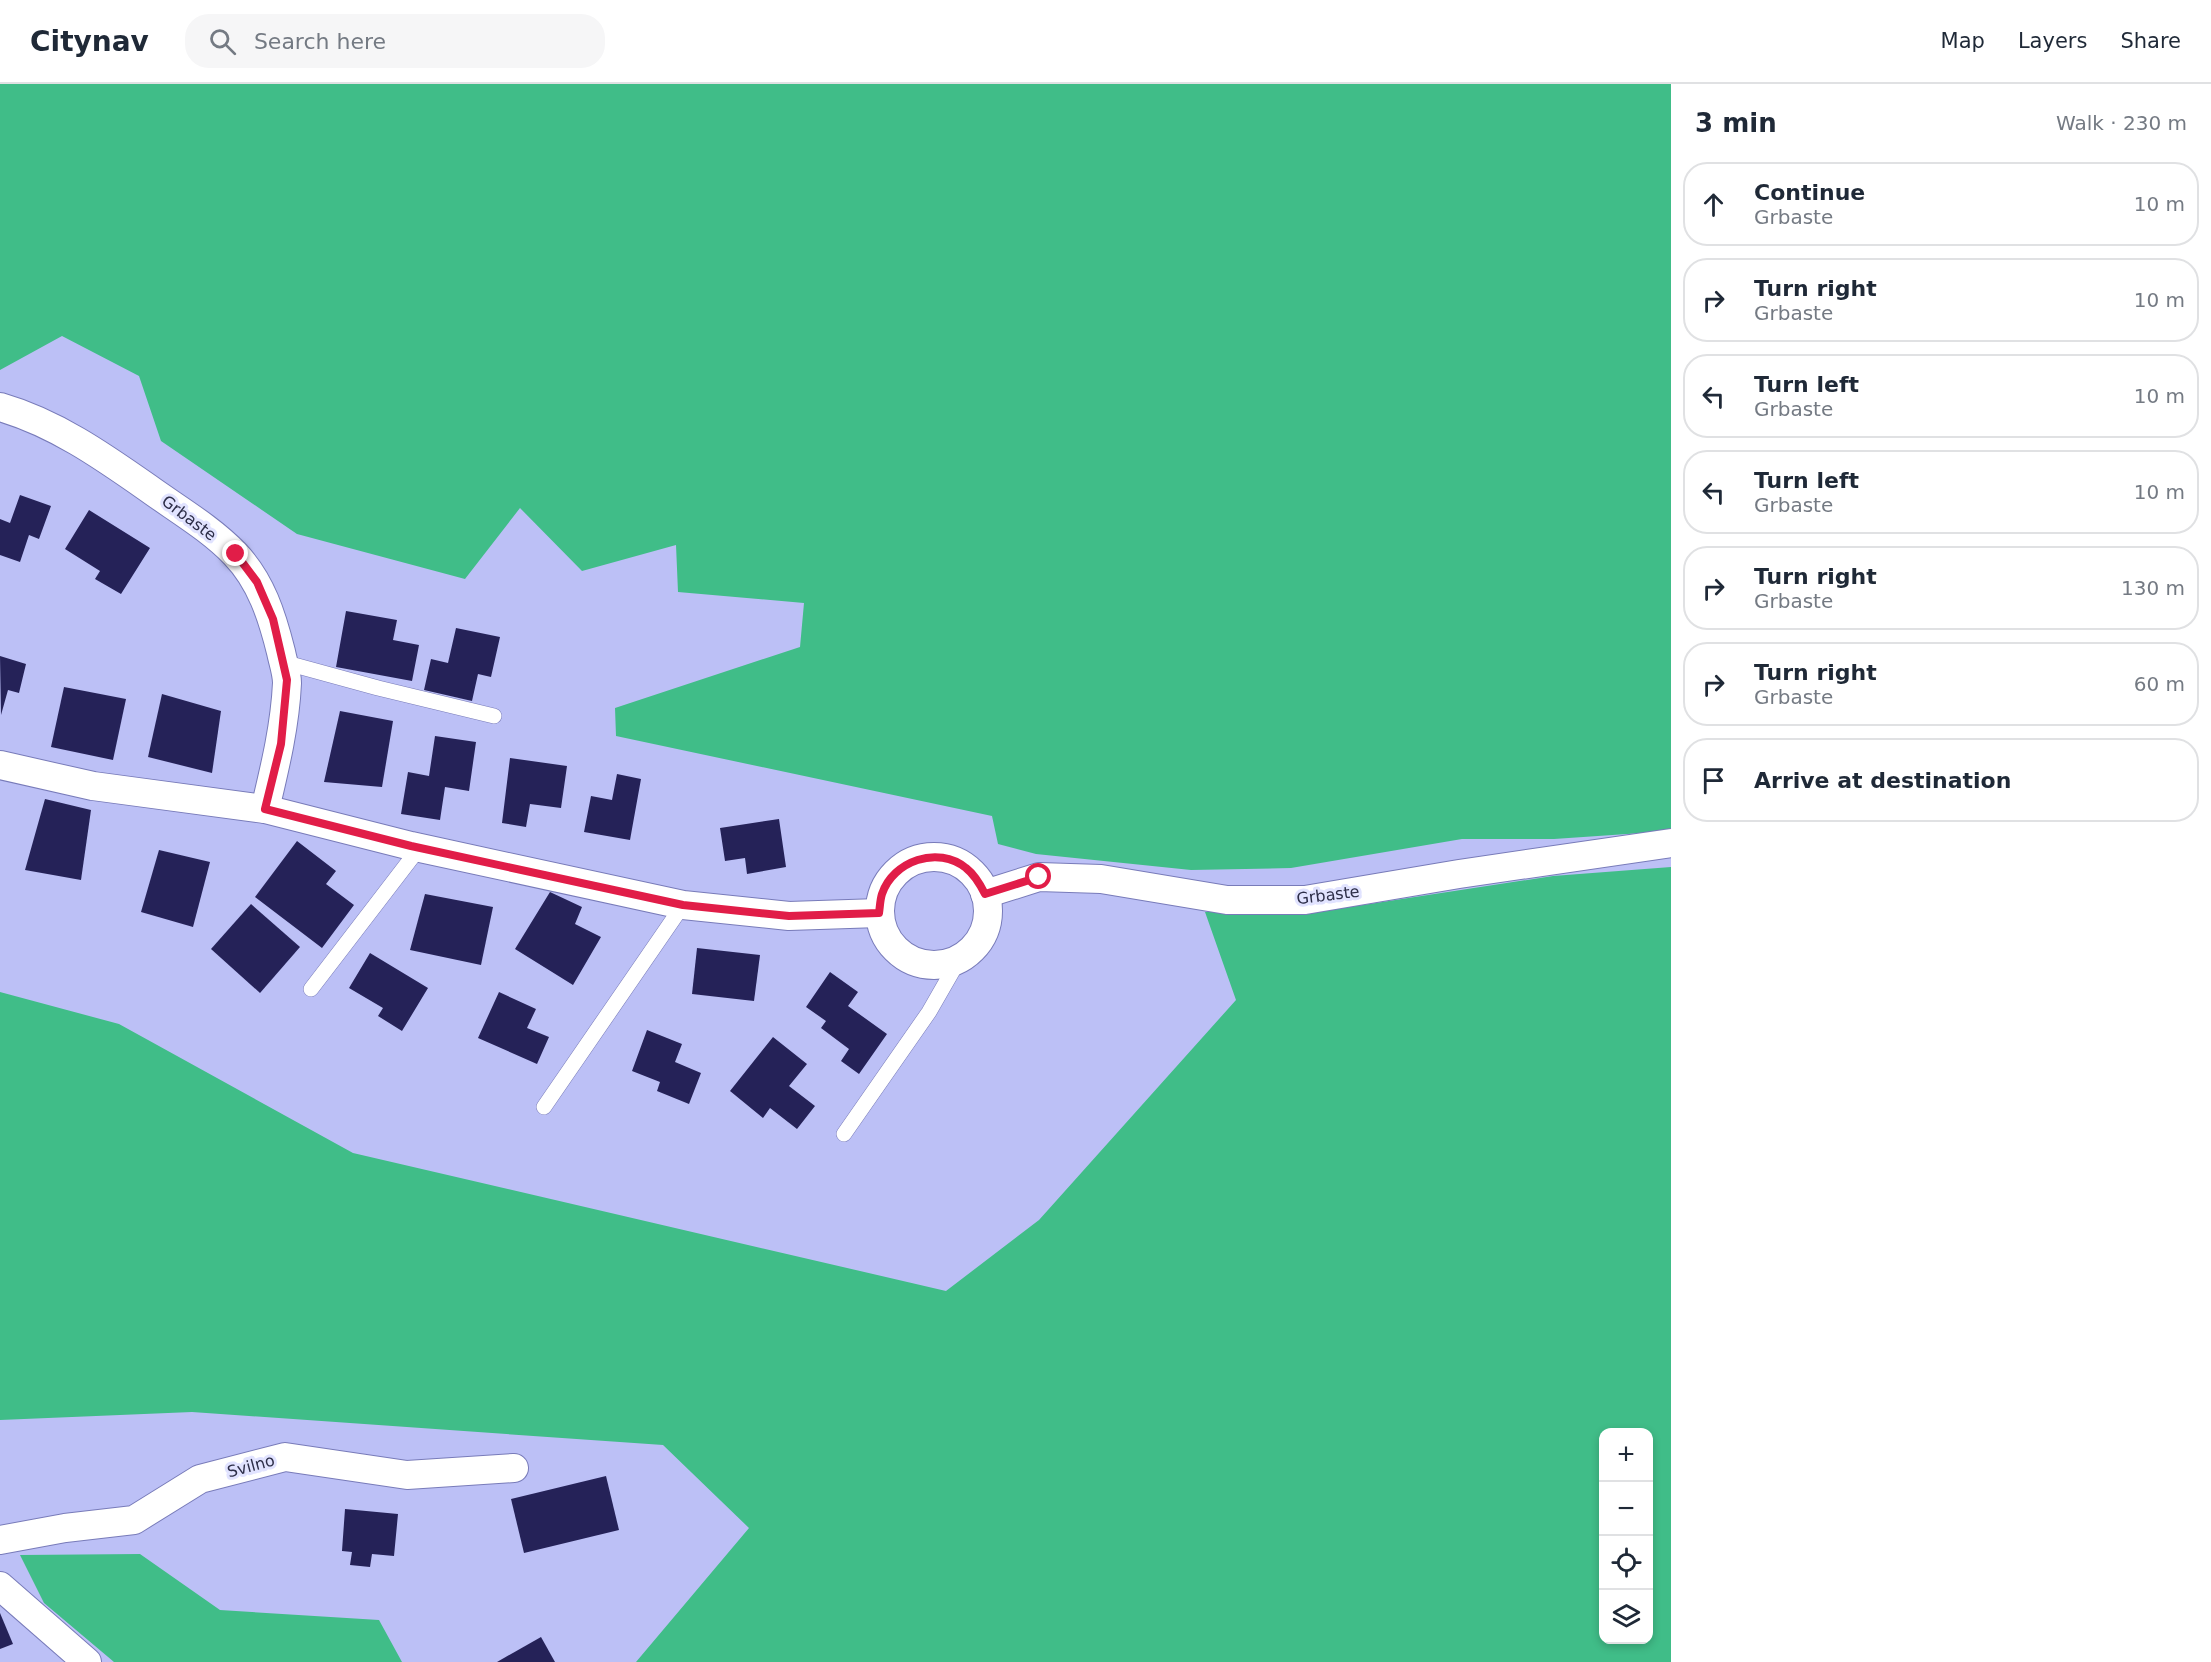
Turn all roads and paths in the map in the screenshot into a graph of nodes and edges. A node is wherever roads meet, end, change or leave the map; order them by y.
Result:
1 (0, 407) edge
2 (283, 662) junction
3 (494, 716) dead end
4 (0, 765) edge
5 (265, 809) junction
6 (1671, 843) edge
7 (420, 847) junction
8 (985, 894) junction
9 (683, 905) junction
10 (879, 913) junction
11 (960, 958) junction
12 (311, 989) dead end
13 (544, 1107) dead end
14 (844, 1134) dead end
15 (514, 1468) dead end
16 (0, 1540) edge
17 (0, 1586) edge
18 (87, 1662) edge

1 - 2 street, Grbaste
2 - 3 lane
2 - 5 street, Grbaste
4 - 5 street
5 - 7 street
6 - 8 street, Grbaste
7 - 9 street
7 - 12 lane
8 - 10 street
8 - 11 street
9 - 10 street
9 - 13 lane
10 - 11 street
11 - 14 lane
15 - 16 street, Svilno
17 - 18 street

